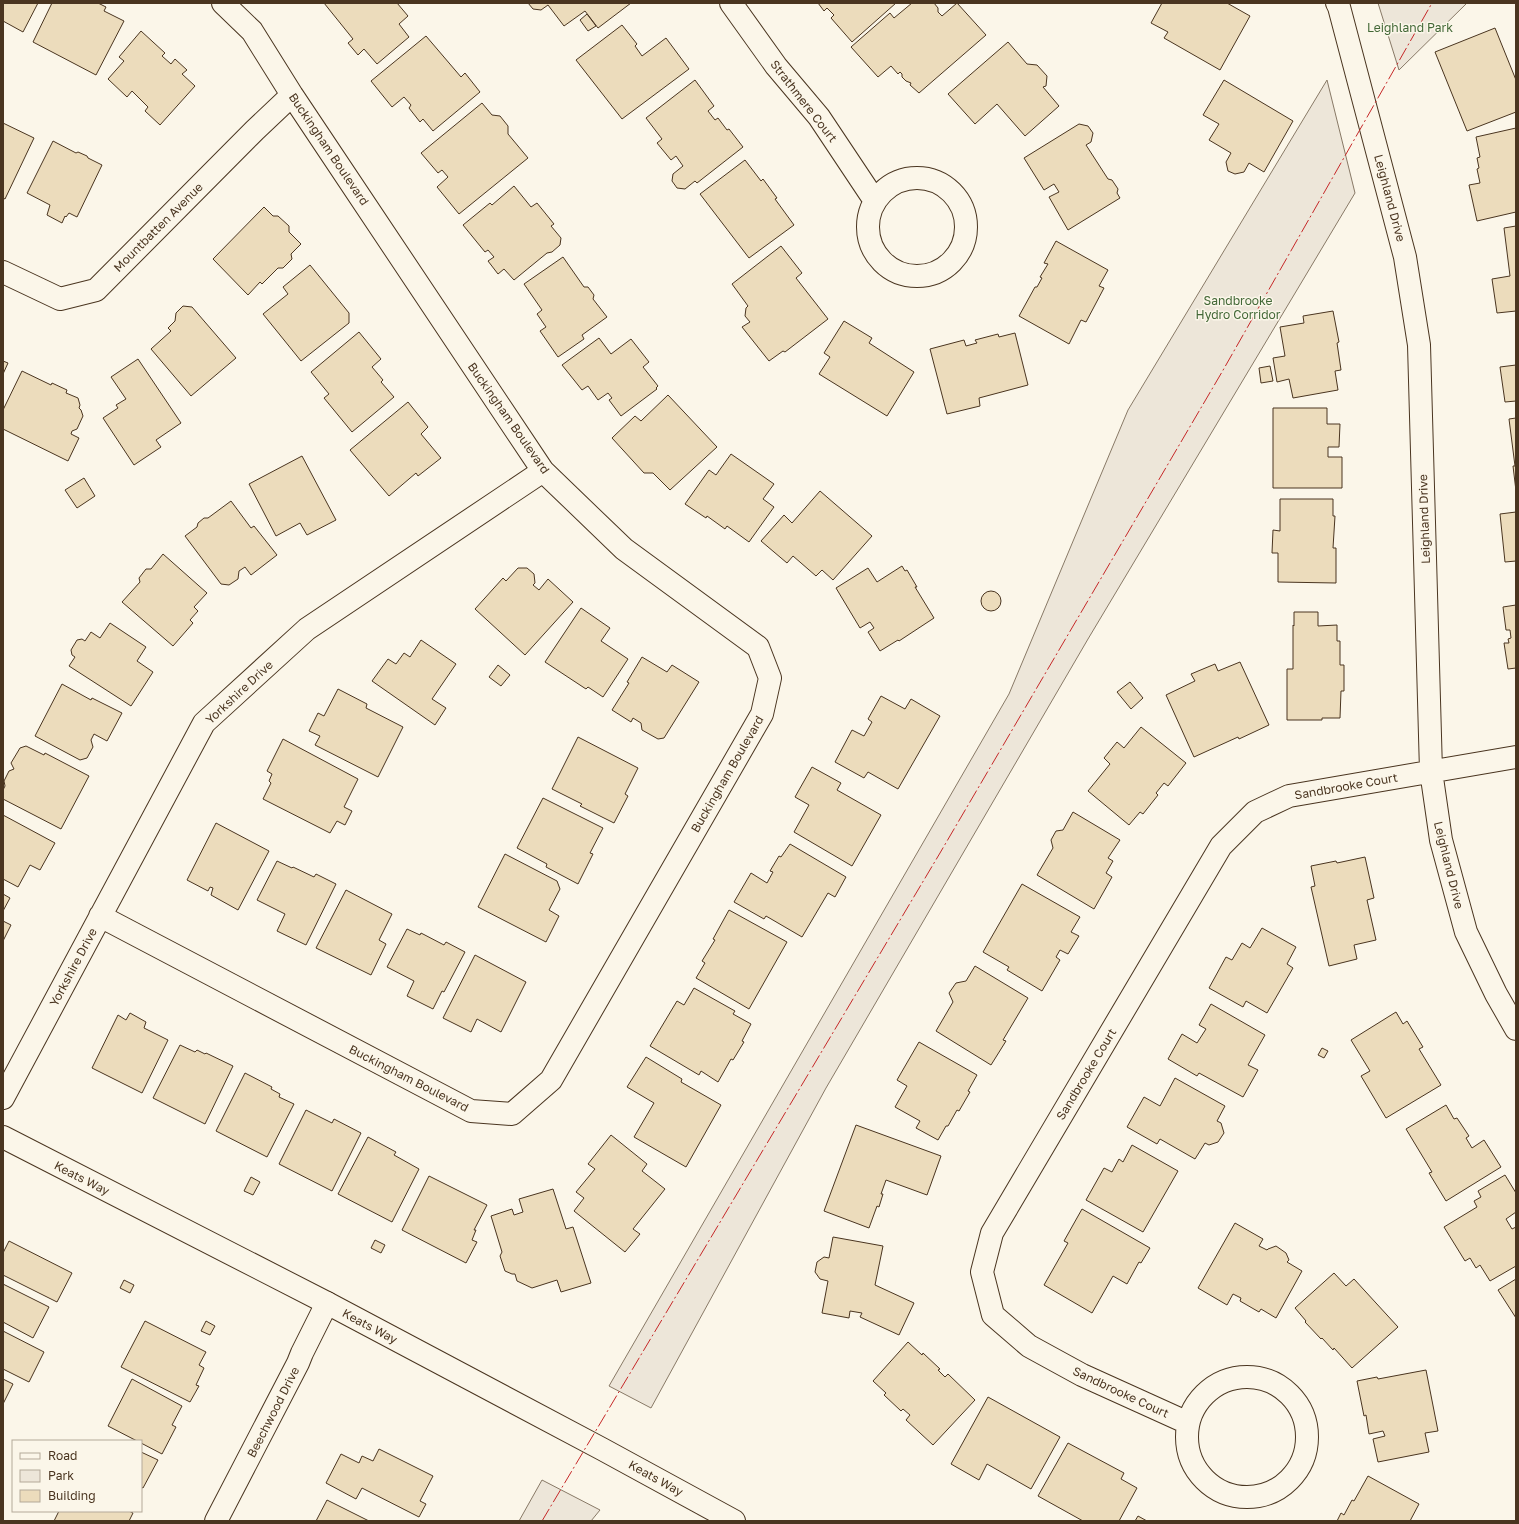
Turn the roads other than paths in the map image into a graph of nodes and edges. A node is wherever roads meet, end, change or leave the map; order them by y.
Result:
1 (223, 3) edge
2 (731, 3) edge
3 (1336, 3) edge
4 (292, 95) junction
5 (875, 201) junction
6 (3, 272) edge
7 (543, 471) junction
8 (1516, 758) edge
9 (1431, 771) junction
10 (100, 916) junction
11 (1516, 1029) edge
12 (3, 1098) edge
13 (3, 1137) edge
14 (327, 1303) junction
15 (1188, 1423) junction
16 (216, 1521) edge
17 (734, 1521) edge

1 - 4 street, Buckingham Boulevard
2 - 5 street, Strathmere Court
3 - 9 street, Leighland Drive
4 - 6 street, Mountbatten Avenue
4 - 7 street, Buckingham Boulevard
5 - 5 street
7 - 10 street, Yorkshire Drive
7 - 10 street, Buckingham Boulevard
8 - 9 street, Sandbrooke Court
9 - 11 street, Leighland Drive
9 - 15 street, Sandbrooke Court
10 - 12 street, Yorkshire Drive
13 - 14 street, Keats Way
14 - 16 street, Beechwood Drive
14 - 17 street, Keats Way
15 - 15 street

